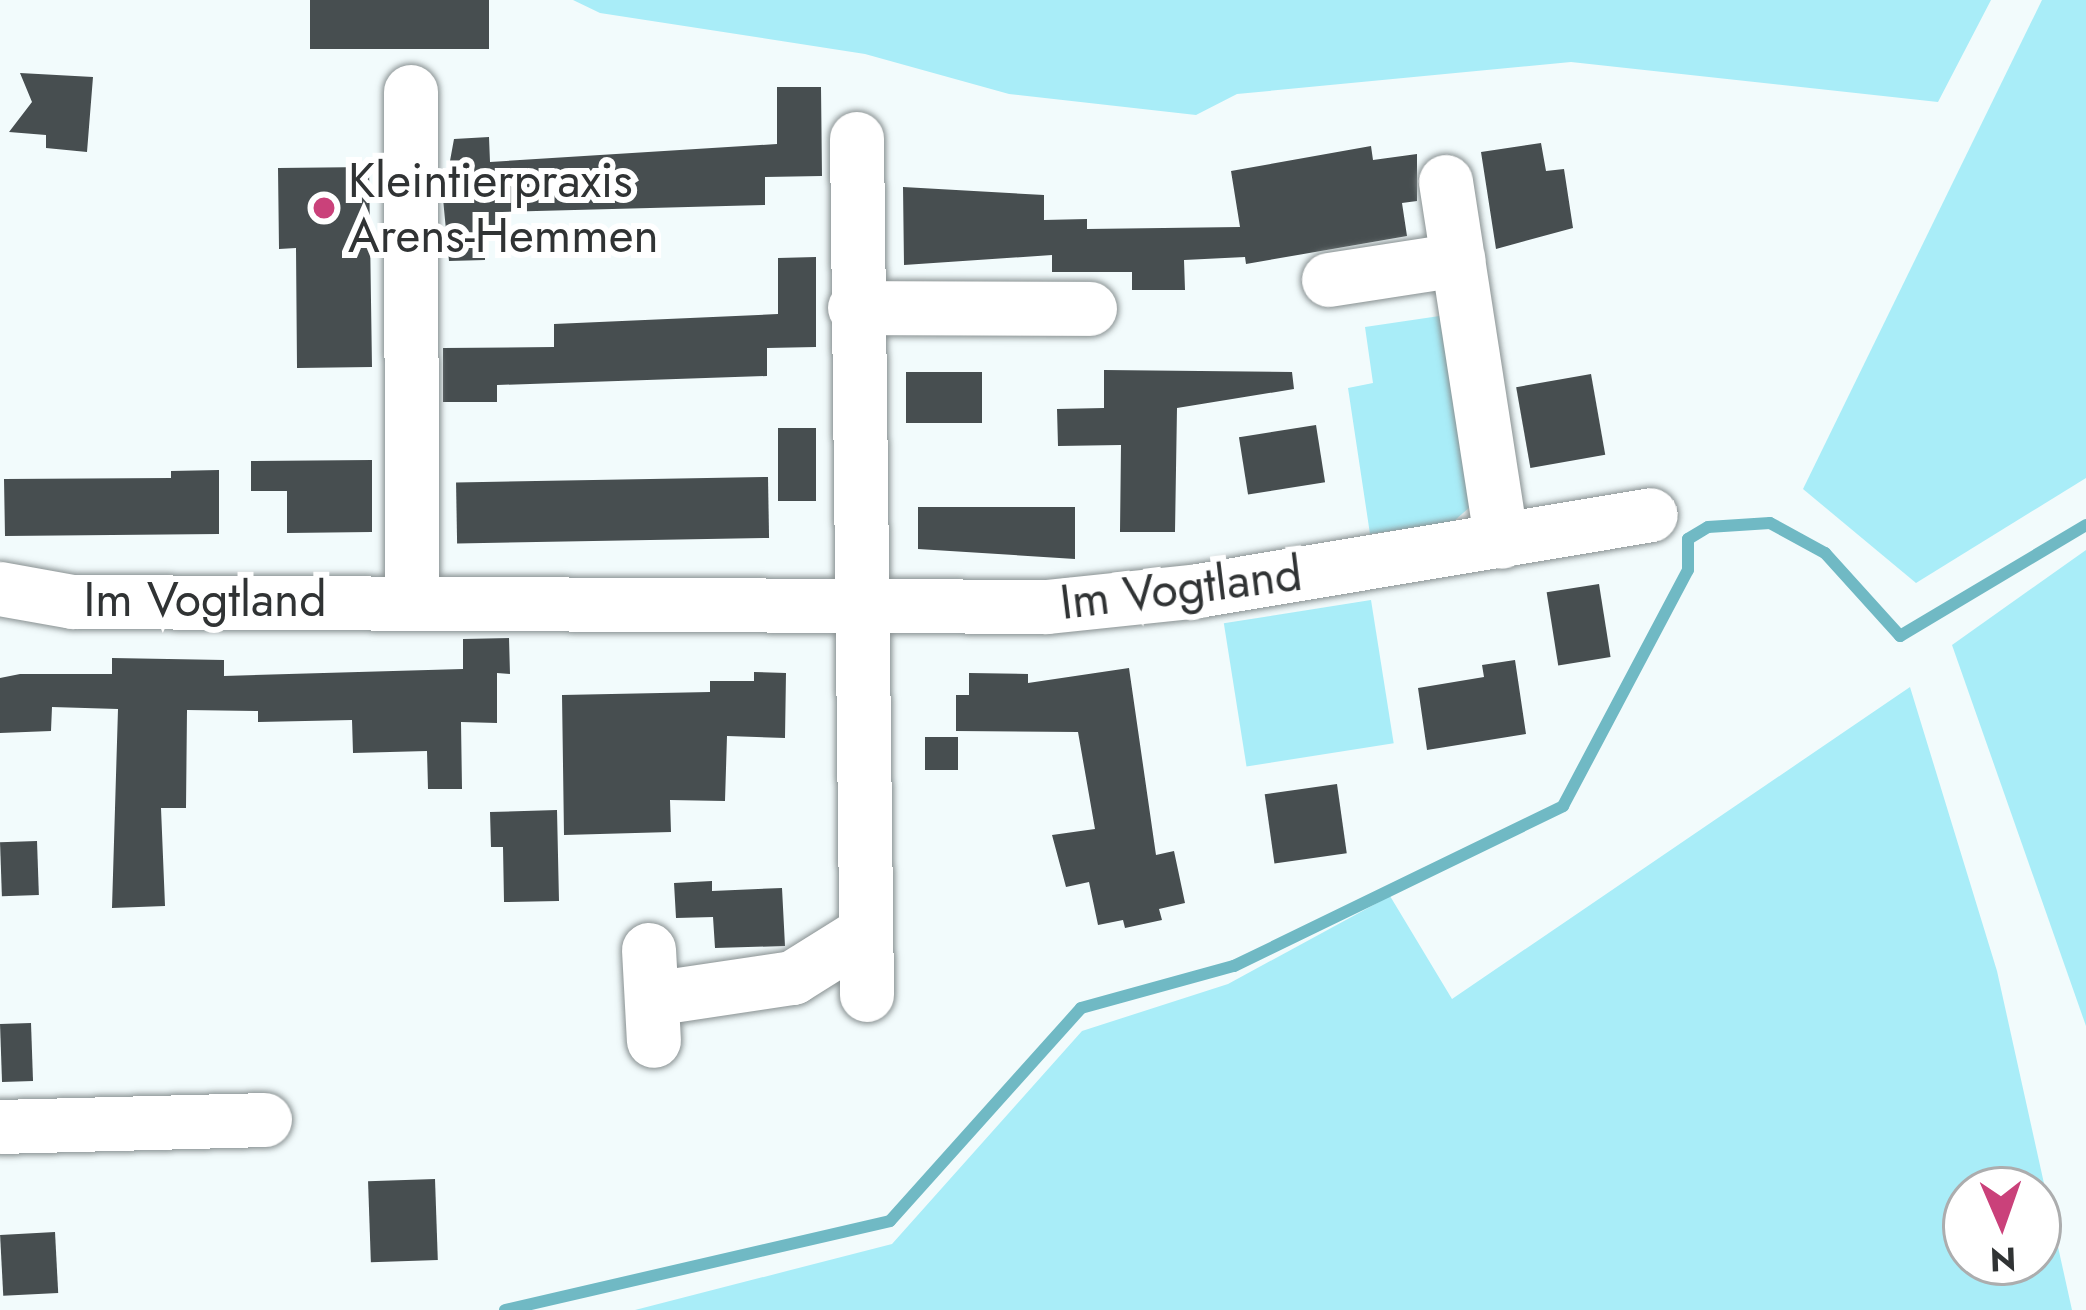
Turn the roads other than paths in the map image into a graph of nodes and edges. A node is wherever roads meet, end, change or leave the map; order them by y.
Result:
1 (411, 92) dead end
2 (857, 139) dead end
3 (1446, 182) dead end
4 (1458, 260) junction
5 (1329, 280) dead end
6 (855, 308) junction
7 (1090, 310) dead end
8 (1651, 515) dead end
9 (1502, 542) junction
10 (0, 589) edge
11 (412, 600) junction
12 (859, 603) junction
13 (865, 933) junction
14 (867, 995) dead end
15 (651, 997) dead end
16 (265, 1120) dead end
17 (0, 1127) edge

1 - 11 street
2 - 6 street
3 - 4 street
4 - 5 street
4 - 9 street
6 - 7 street
6 - 12 street
8 - 9 street, Im Vogtland
9 - 12 street, Im Vogtland
10 - 11 street, Im Vogtland
11 - 12 street, Im Vogtland
12 - 13 street
13 - 14 street
13 - 15 street
16 - 17 street

